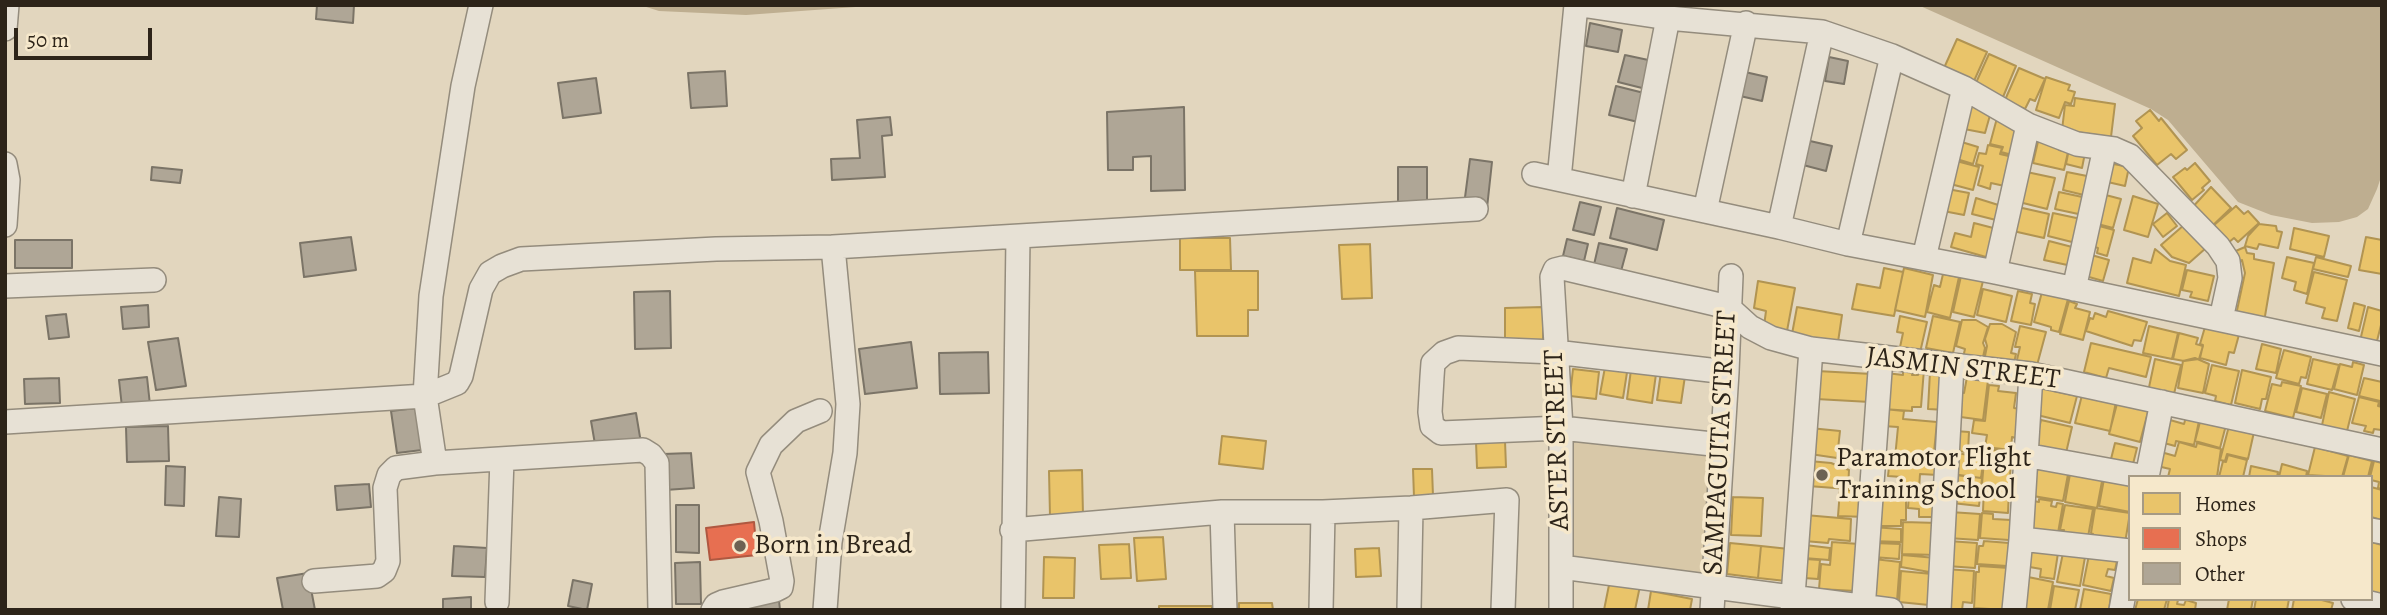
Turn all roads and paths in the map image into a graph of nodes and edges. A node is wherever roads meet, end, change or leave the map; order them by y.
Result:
1 (7, 5) edge
2 (481, 5) edge
3 (1578, 5) edge
4 (1668, 18) junction
5 (1746, 23) junction
6 (5, 29) edge
7 (1822, 32) junction
8 (1892, 56) junction
9 (1964, 89) junction
10 (2028, 125) junction
11 (2105, 148) junction
12 (5, 164) edge
13 (1534, 174) dead end
14 (1559, 180) junction
15 (1633, 196) junction
16 (1476, 209) dead end
17 (1705, 211) junction
18 (5, 225) edge
19 (1779, 227) junction
20 (1018, 237) junction
21 (1848, 244) junction
22 (833, 247) junction
23 (1924, 258) junction
24 (1555, 270) joint
25 (1995, 272) junction
26 (1731, 276) dead end
27 (153, 279) dead end
28 (5, 286) edge
29 (2074, 289) junction
30 (1728, 307) junction
31 (2221, 319) junction
32 (1811, 349) junction
33 (1555, 352) junction
34 (2382, 354) edge
35 (1881, 357) junction
36 (1952, 365) junction
37 (1727, 372) junction
38 (2031, 374) junction
39 (425, 396) junction
40 (2162, 402) junction
41 (820, 411) dead end
42 (5, 422) edge
43 (1561, 428) junction
44 (1722, 445) junction
45 (2382, 450) edge
46 (2025, 454) junction
47 (502, 459) junction
48 (435, 463) junction
49 (2135, 475) edge
50 (2146, 475) edge
51 (1411, 508) junction
52 (1323, 512) junction
53 (1223, 513) junction
54 (1012, 530) junction
55 (2021, 539) junction
56 (2128, 551) edge
57 (1561, 567) junction
58 (2128, 572) edge
59 (314, 581) dead end
60 (1714, 586) junction
61 (2361, 601) edge
62 (497, 603) dead end
63 (1792, 604) edge
64 (2382, 606) edge
65 (1863, 608) edge
66 (660, 610) edge
67 (713, 610) edge
68 (825, 610) edge
69 (1013, 610) edge
70 (1225, 610) edge
71 (1321, 610) edge
72 (1409, 610) edge
73 (1503, 610) edge
74 (1561, 610) edge
75 (1712, 610) edge
76 (1891, 610) edge
77 (1939, 610) edge
78 (2014, 610) edge
79 (2121, 610) edge

1 - 6 street
2 - 39 street
3 - 4 street
3 - 14 street
4 - 5 street
4 - 15 street
5 - 7 street
5 - 17 street
7 - 8 street
7 - 19 street
8 - 9 street
8 - 21 street
9 - 10 street
9 - 23 street
10 - 11 street
10 - 25 street
11 - 29 street
11 - 31 street
12 - 18 street
13 - 14 street
14 - 15 street
15 - 17 street
16 - 20 street
17 - 19 street
19 - 21 street
20 - 22 street
20 - 54 street
21 - 23 street
22 - 39 street
22 - 68 street
23 - 25 street
24 - 30 street, JASMIN STREET
24 - 33 street, ASTER STREET
25 - 29 street
26 - 30 street, SAMPAGUITA STREET
27 - 28 street
29 - 31 street
30 - 32 street, JASMIN STREET
30 - 37 street, SAMPAGUITA STREET
31 - 34 street
32 - 35 street, JASMIN STREET
32 - 63 street
33 - 37 street
33 - 43 street, ASTER STREET
33 - 43 street
35 - 36 street, JASMIN STREET
35 - 65 street
36 - 38 street, JASMIN STREET
36 - 77 street
37 - 44 street, SAMPAGUITA STREET
38 - 40 street, JASMIN STREET
38 - 46 street
39 - 42 street
39 - 48 street
40 - 45 street, JASMIN STREET
40 - 50 street
41 - 67 street
43 - 44 street
43 - 57 street, ASTER STREET
44 - 60 street, SAMPAGUITA STREET
46 - 49 street
46 - 55 street
47 - 48 street
47 - 62 street
47 - 66 street
48 - 59 street
51 - 52 street
51 - 72 street
51 - 73 street
52 - 53 street
52 - 71 street
53 - 54 street
53 - 70 street
54 - 69 street
55 - 56 street
55 - 78 street
57 - 60 street
57 - 74 street, ASTER STREET
58 - 79 street
60 - 63 street
60 - 75 street, SAMPAGUITA STREET
61 - 64 street
63 - 65 street
65 - 76 street

